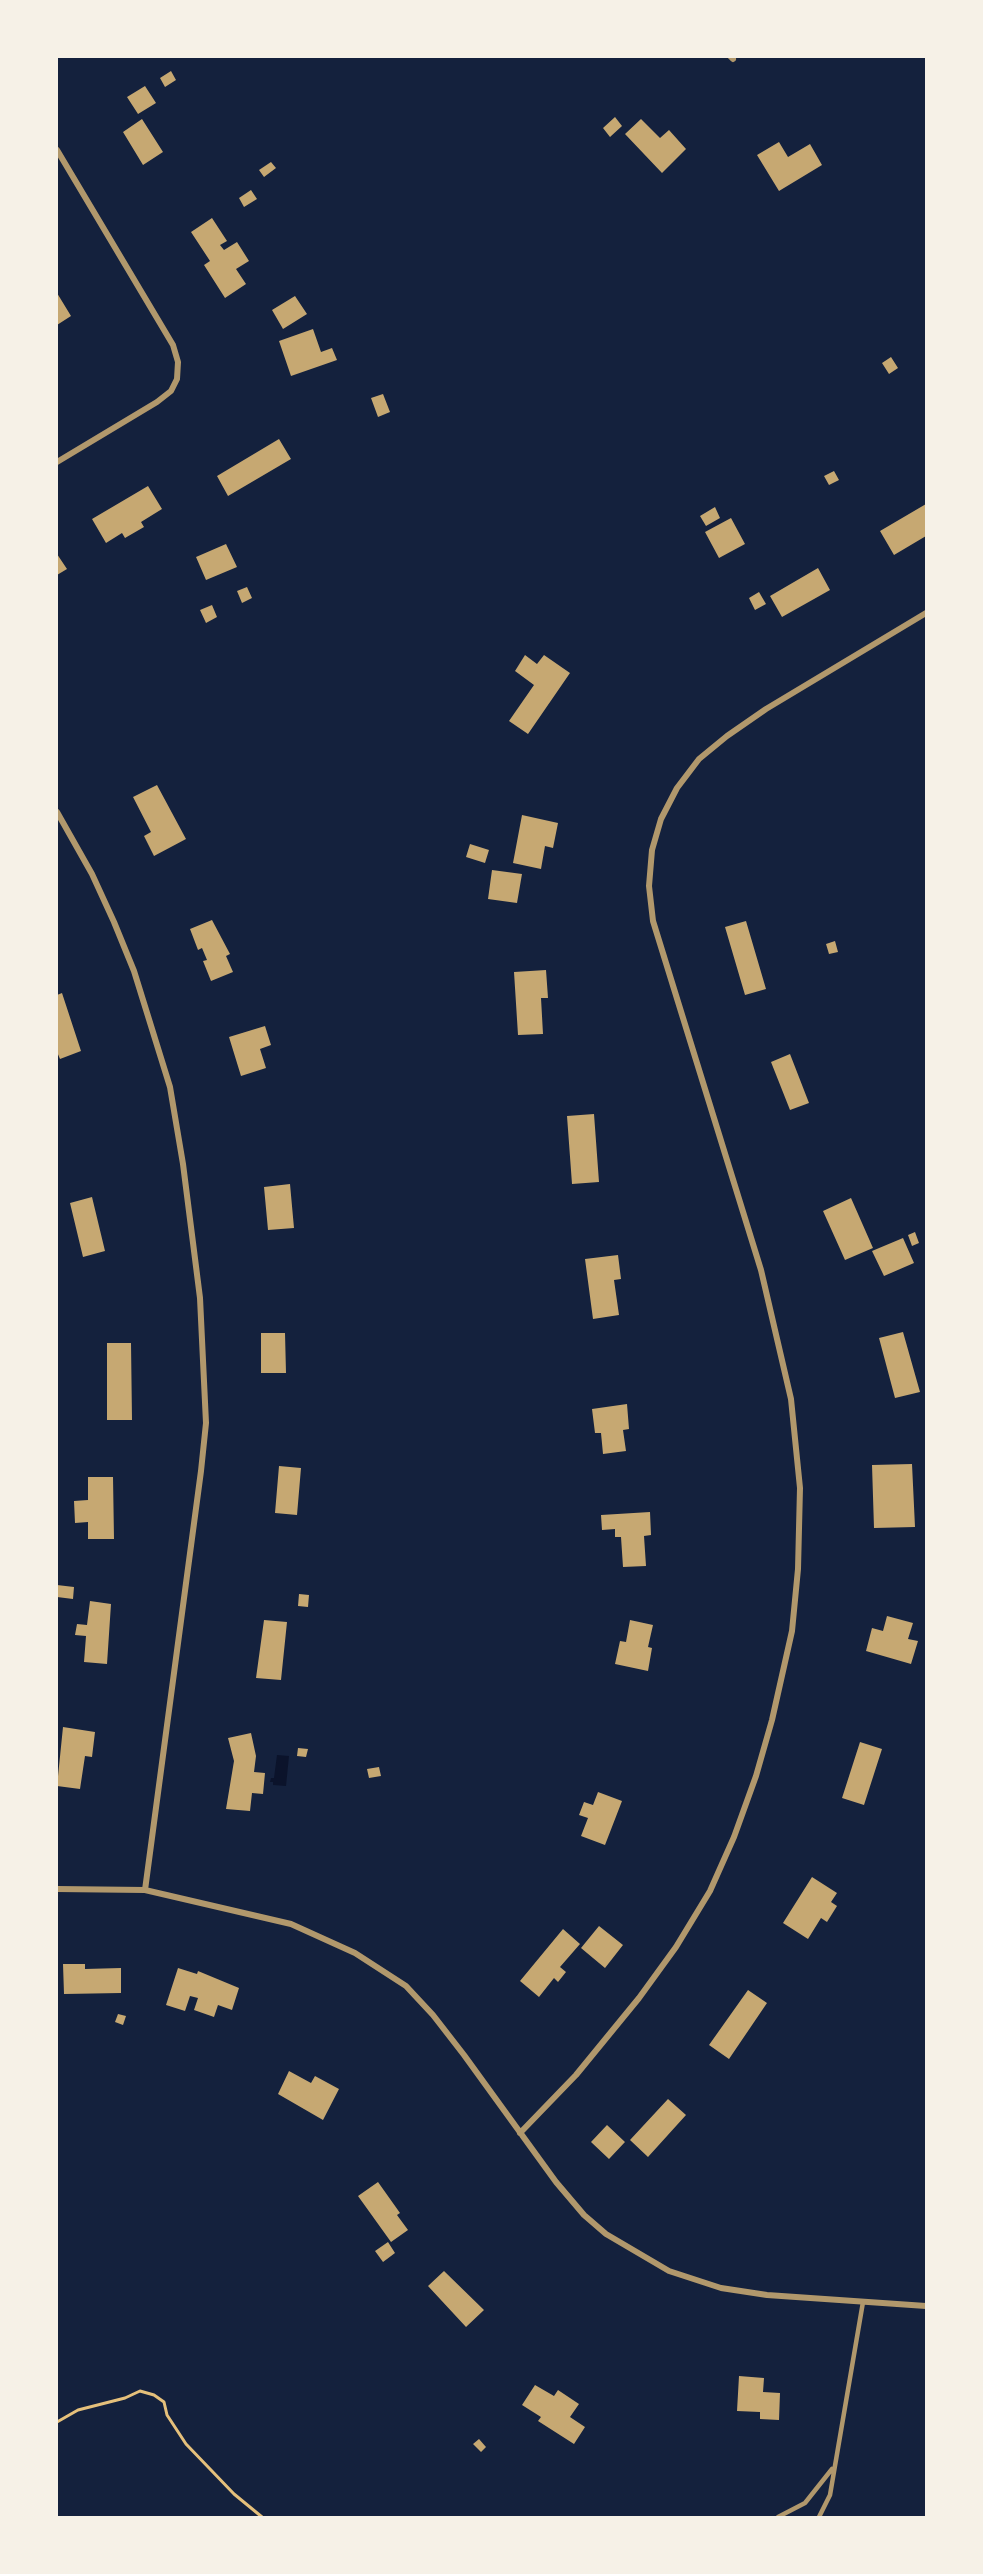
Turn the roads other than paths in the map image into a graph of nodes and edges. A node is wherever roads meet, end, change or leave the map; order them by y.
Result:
1 (57, 150) edge
2 (57, 462) edge
3 (926, 613) edge
4 (57, 812) edge
5 (57, 1889) edge
6 (144, 1890) junction
7 (520, 2133) junction
8 (863, 2302) junction
9 (926, 2306) edge
10 (833, 2467) junction
11 (778, 2517) edge
12 (819, 2517) edge

1 - 2 street
3 - 7 street
4 - 6 street
5 - 6 street
6 - 7 street
7 - 8 street
8 - 9 street
8 - 10 lane
10 - 11 lane
10 - 12 lane

